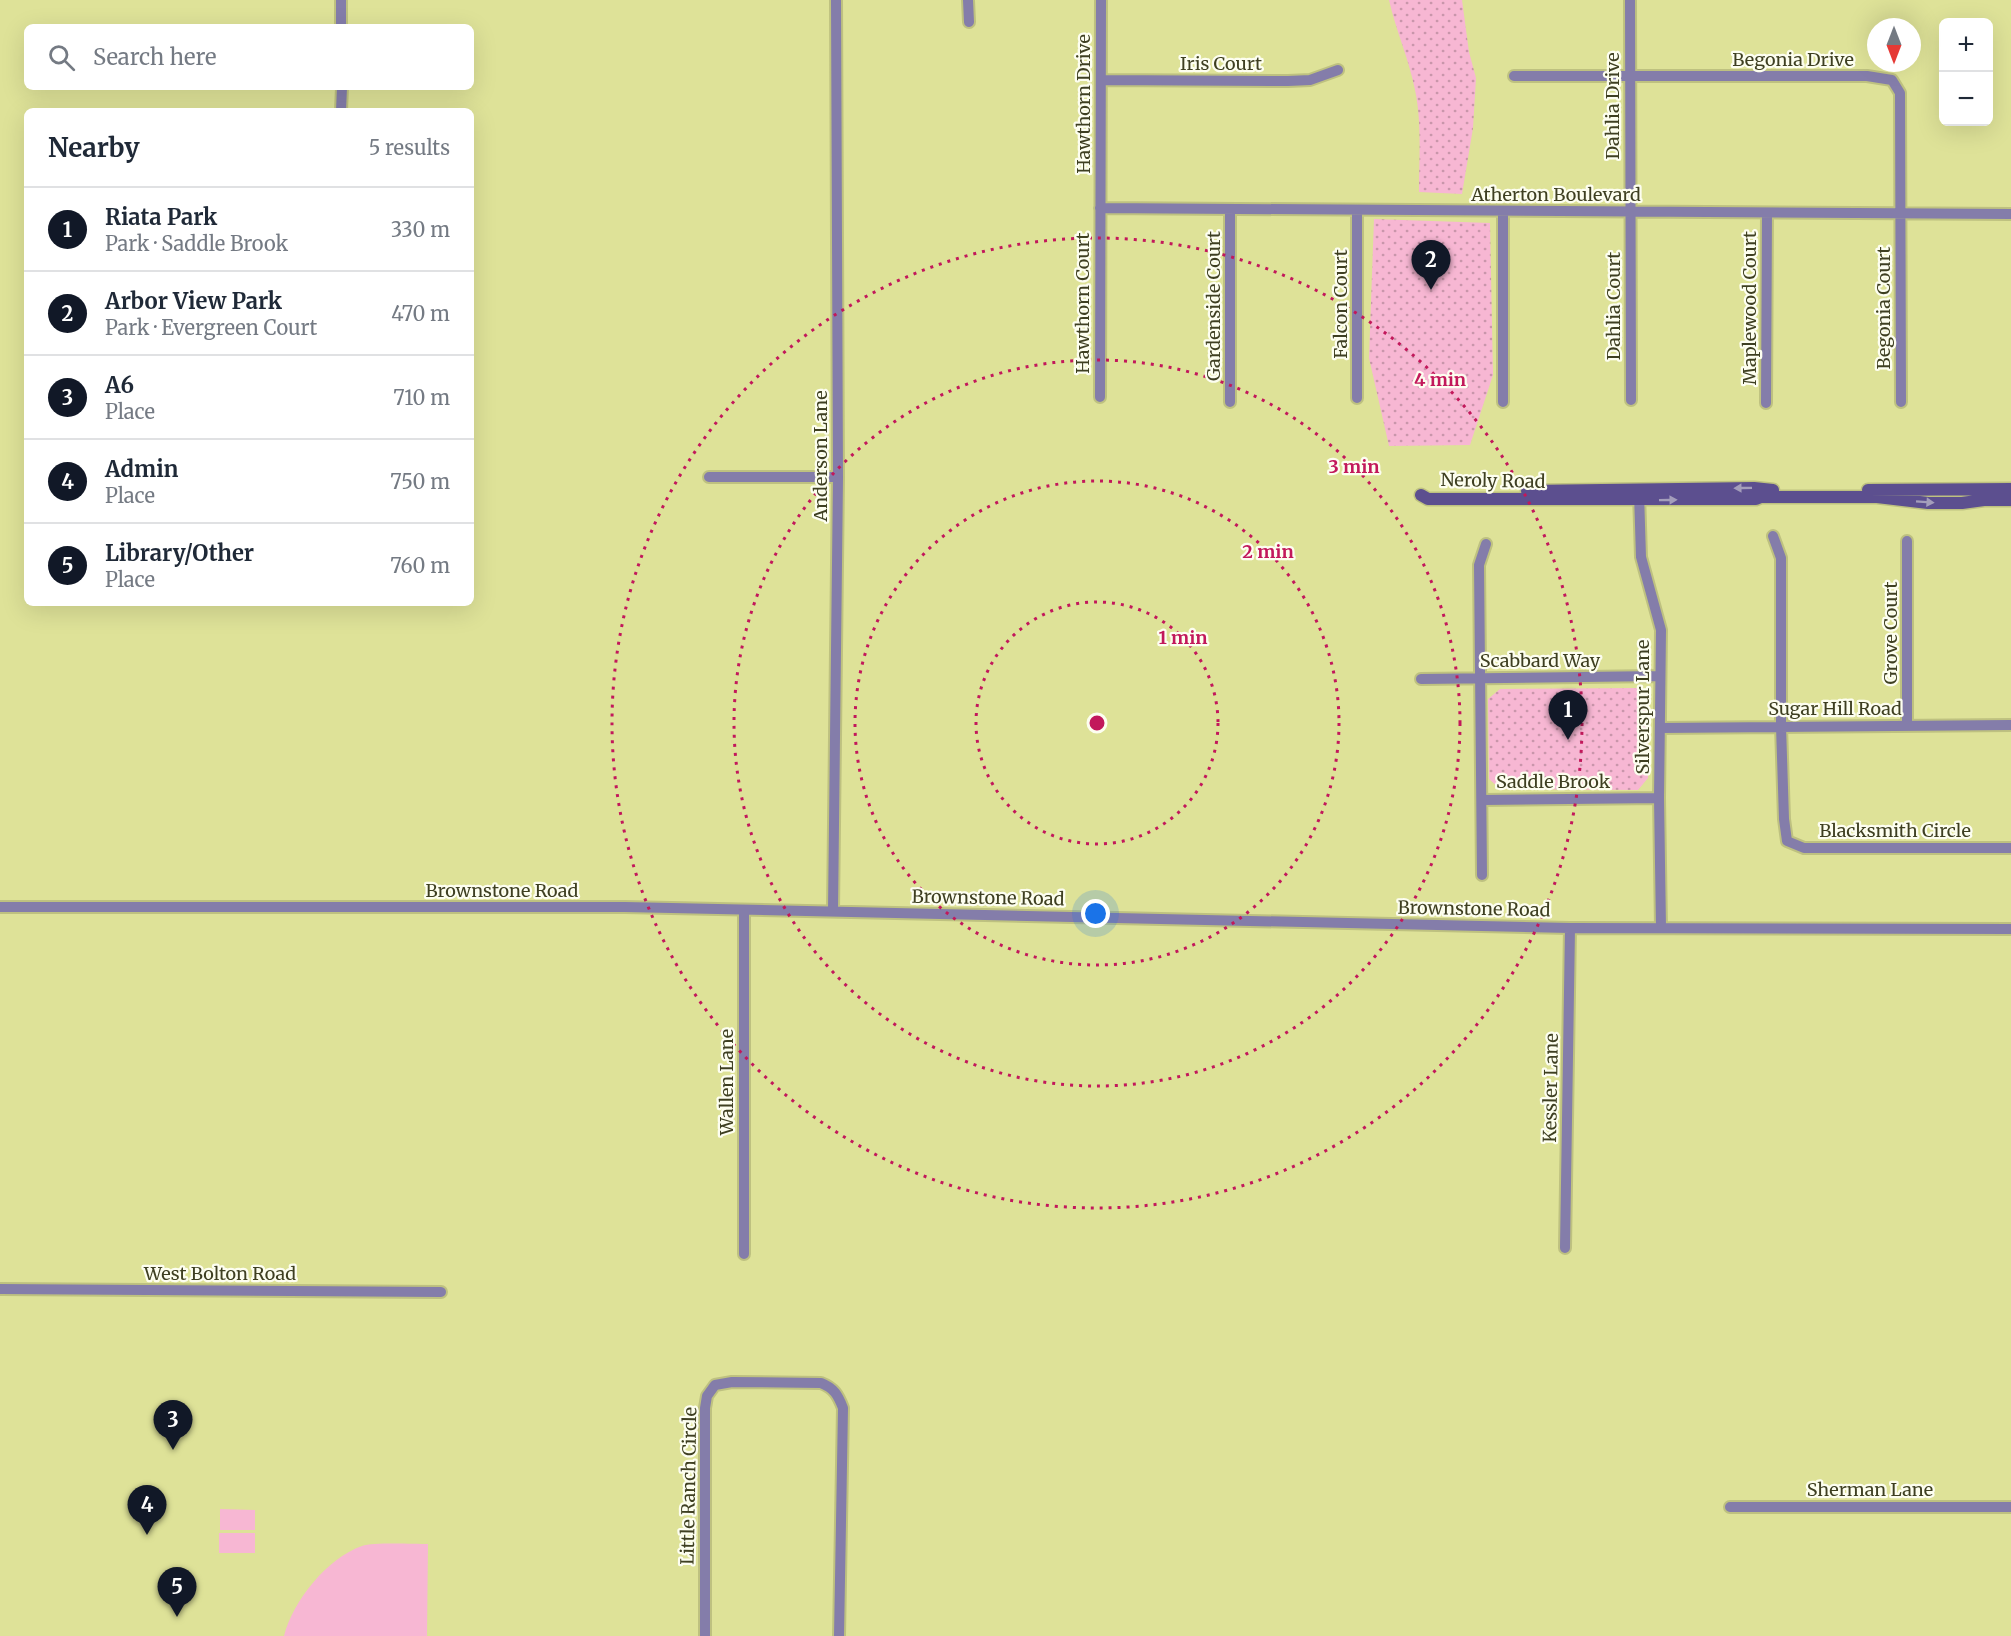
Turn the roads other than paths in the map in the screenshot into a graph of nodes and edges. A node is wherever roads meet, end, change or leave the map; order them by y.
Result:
1 (341, 0) edge
2 (836, 0) edge
3 (968, 0) edge
4 (1101, 0) edge
5 (1630, 0) edge
6 (969, 22) dead end
7 (341, 24) edge
8 (1338, 70) dead end
9 (1514, 76) dead end
10 (1630, 78) junction
11 (1101, 80) junction
12 (342, 90) edge
13 (341, 108) edge
14 (1100, 208) junction
15 (1230, 209) junction
16 (1358, 210) junction
17 (1503, 211) junction
18 (1630, 212) junction
19 (1767, 213) junction
20 (1900, 214) junction
21 (2011, 214) edge
22 (1100, 397) dead end
23 (1357, 398) dead end
24 (1631, 400) dead end
25 (1230, 402) dead end
26 (1503, 402) dead end
27 (1901, 402) dead end
28 (1766, 403) dead end
29 (709, 477) dead end
30 (838, 477) junction
31 (2011, 489) edge
32 (1639, 495) junction
33 (2011, 500) edge
34 (1773, 536) dead end
35 (1907, 541) dead end
36 (1486, 544) dead end
37 (1660, 676) junction
38 (1481, 678) junction
39 (1421, 679) dead end
40 (1907, 725) junction
41 (2011, 725) edge
42 (1781, 726) junction
43 (1660, 728) junction
44 (1659, 798) junction
45 (1483, 800) junction
46 (2011, 848) edge
47 (1482, 875) dead end
48 (0, 907) edge
49 (744, 910) junction
50 (833, 911) junction
51 (1570, 928) junction
52 (1661, 928) junction
53 (2011, 929) edge
54 (1565, 1248) dead end
55 (744, 1254) dead end
56 (0, 1289) edge
57 (441, 1292) dead end
58 (1730, 1506) dead end
59 (2011, 1507) edge
60 (705, 1636) edge
61 (839, 1636) edge

1 - 7 street
2 - 30 street, Anderson Lane
3 - 6 street
4 - 11 street, Hawthorn Drive
5 - 10 street, Dahlia Drive
8 - 11 street, Iris Court
9 - 10 street
10 - 18 street, Dahlia Drive
10 - 20 street, Begonia Drive
11 - 14 street, Hawthorn Drive
12 - 13 street
14 - 15 street, Atherton Boulevard
14 - 22 street, Hawthorn Court
15 - 16 street, Atherton Boulevard
15 - 25 street, Gardenside Court
16 - 17 street, Atherton Boulevard
16 - 23 street, Falcon Court
17 - 18 street, Atherton Boulevard
17 - 26 street
18 - 19 street, Atherton Boulevard
18 - 24 street, Dahlia Court
19 - 20 street, Atherton Boulevard
19 - 28 street, Maplewood Court
20 - 21 street, Atherton Boulevard
20 - 27 street, Begonia Court
29 - 30 street
30 - 50 street, Anderson Lane
31 -> 32 street, Neroly Road
32 - 32 street, Neroly Road
32 -> 33 street, Neroly Road
32 - 37 street, Silverspur Lane
34 - 42 street
35 - 40 street, Grove Court
36 - 38 street
37 - 38 street, Scabbard Way
37 - 43 street, Silverspur Lane
38 - 39 street, Scabbard Way
38 - 45 street
40 - 41 street, Sugar Hill Road
40 - 42 street, Sugar Hill Road
42 - 43 street, Sugar Hill Road
42 - 46 street, Blacksmith Circle
43 - 44 street, Silverspur Lane
44 - 45 street, Saddle Brook
44 - 52 street, Silverspur Lane
45 - 47 street
48 - 49 street, Brownstone Road
49 - 50 street, Brownstone Road
49 - 55 street, Wallen Lane
50 - 51 street, Brownstone Road
51 - 52 street, Brownstone Road
51 - 54 street, Kessler Lane
52 - 53 street, Brownstone Road
56 - 57 street, West Bolton Road
58 - 59 street, Sherman Lane
60 - 61 street, Little Ranch Circle

